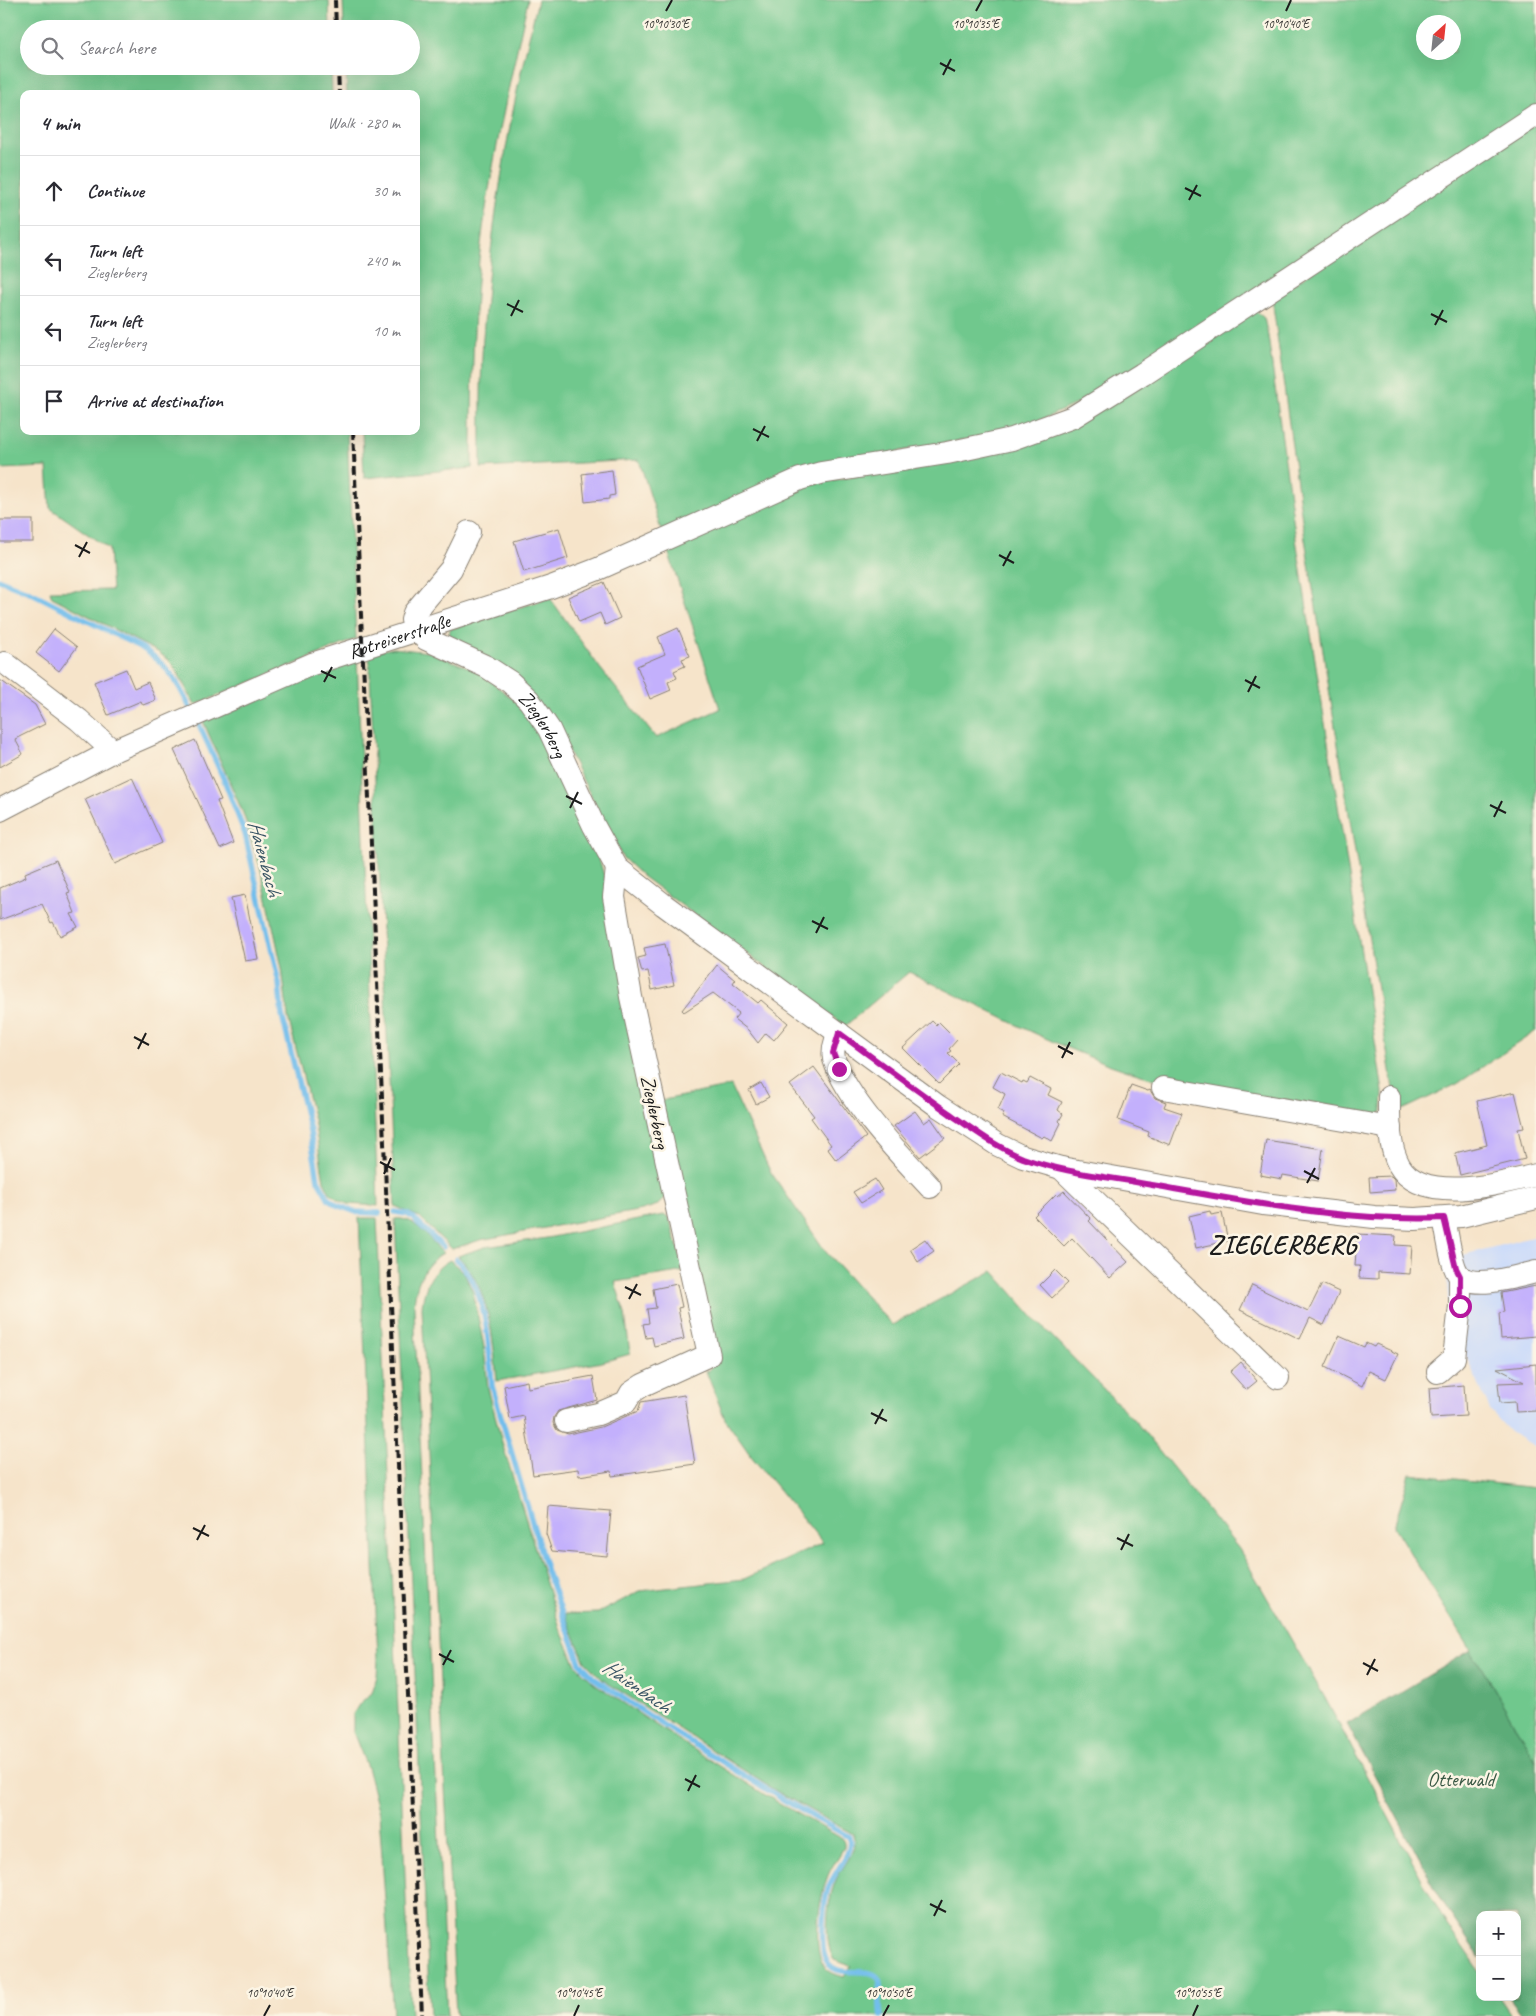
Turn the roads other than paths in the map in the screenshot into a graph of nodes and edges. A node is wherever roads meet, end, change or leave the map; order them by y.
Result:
1 (1536, 115) edge
2 (469, 532) dead end
3 (416, 630) junction
4 (5, 663) dead end
5 (113, 751) junction
6 (0, 810) edge
7 (617, 868) junction
8 (839, 1033) junction
9 (1163, 1088) dead end
10 (1389, 1097) dead end
11 (1390, 1128) junction
12 (1061, 1168) junction
13 (1536, 1175) edge
14 (930, 1187) dead end
15 (1536, 1198) edge
16 (1444, 1218) junction
17 (1536, 1272) edge
18 (1460, 1276) junction
19 (1438, 1372) dead end
20 (1278, 1378) dead end
21 (566, 1421) dead end

1 - 3 street, Rotreiserstraße
2 - 3 street
3 - 5 street, Rotreiserstraße
3 - 7 street, Zieglerberg
4 - 5 street
5 - 6 street, Rotreiserstraße
7 - 8 street, Zieglerberg
7 - 21 street, Zieglerberg
8 - 12 street, Zieglerberg
8 - 14 street
9 - 11 street
10 - 11 street
11 - 13 street
12 - 16 street, Zieglerberg
12 - 20 street
15 - 16 street, Zieglerberg
16 - 18 street
17 - 18 street
18 - 19 street

